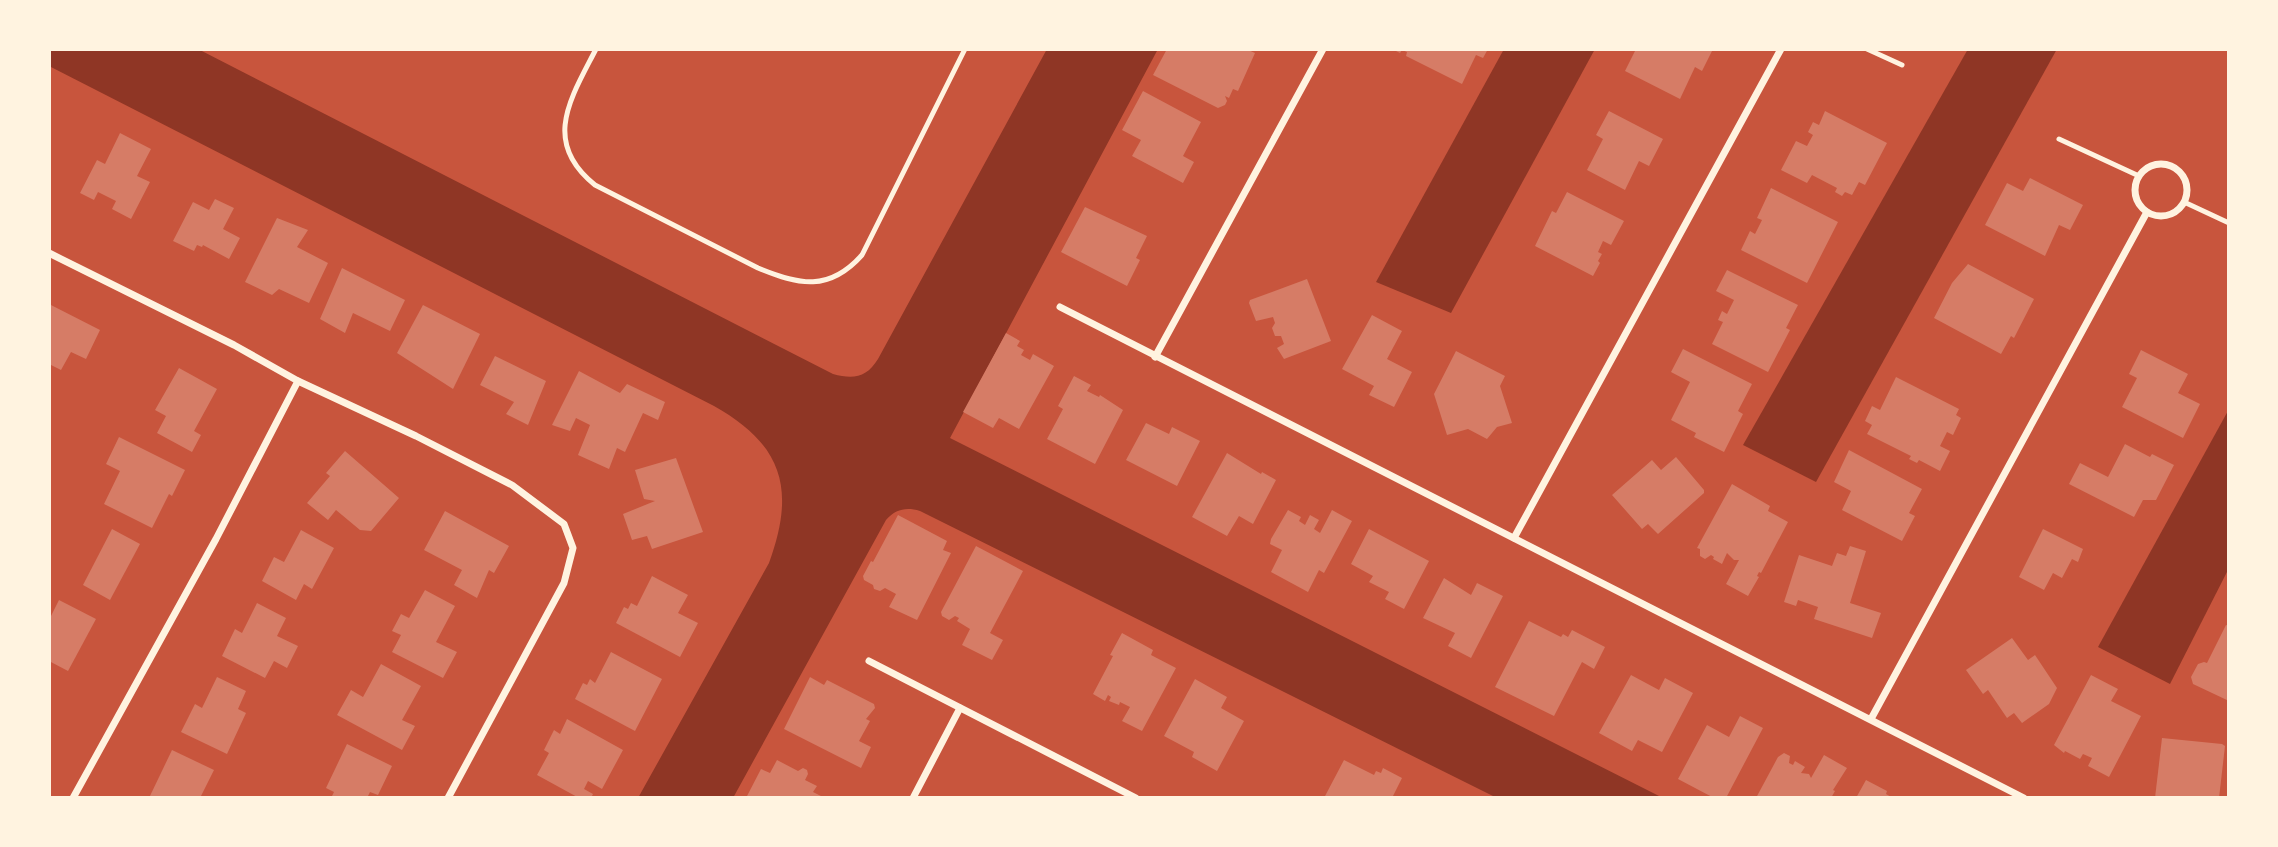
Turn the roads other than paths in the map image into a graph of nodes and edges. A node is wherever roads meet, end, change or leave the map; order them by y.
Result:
1 (596, 49) edge
2 (965, 49) edge
3 (1323, 49) edge
4 (1781, 49) edge
5 (1867, 49) edge
6 (1902, 65) dead end
7 (2059, 139) dead end
8 (2140, 176) junction
9 (2184, 202) junction
10 (2147, 212) junction
11 (2229, 223) edge
12 (49, 253) edge
13 (1060, 307) dead end
14 (1155, 357) junction
15 (298, 381) junction
16 (1514, 538) junction
17 (869, 660) dead end
18 (960, 708) junction
19 (1871, 719) junction
20 (73, 798) edge
21 (448, 798) edge
22 (913, 798) edge
23 (1136, 798) edge
24 (2024, 798) edge

1 - 2 lane
3 - 14 street
4 - 16 street
5 - 6 lane
7 - 8 lane
8 - 9 street
8 - 10 street
9 - 10 street
9 - 11 lane
10 - 19 street
12 - 15 street
13 - 14 street
14 - 16 street
15 - 20 street
15 - 21 street
16 - 19 street
17 - 18 street
18 - 22 street
18 - 23 street
19 - 24 street

